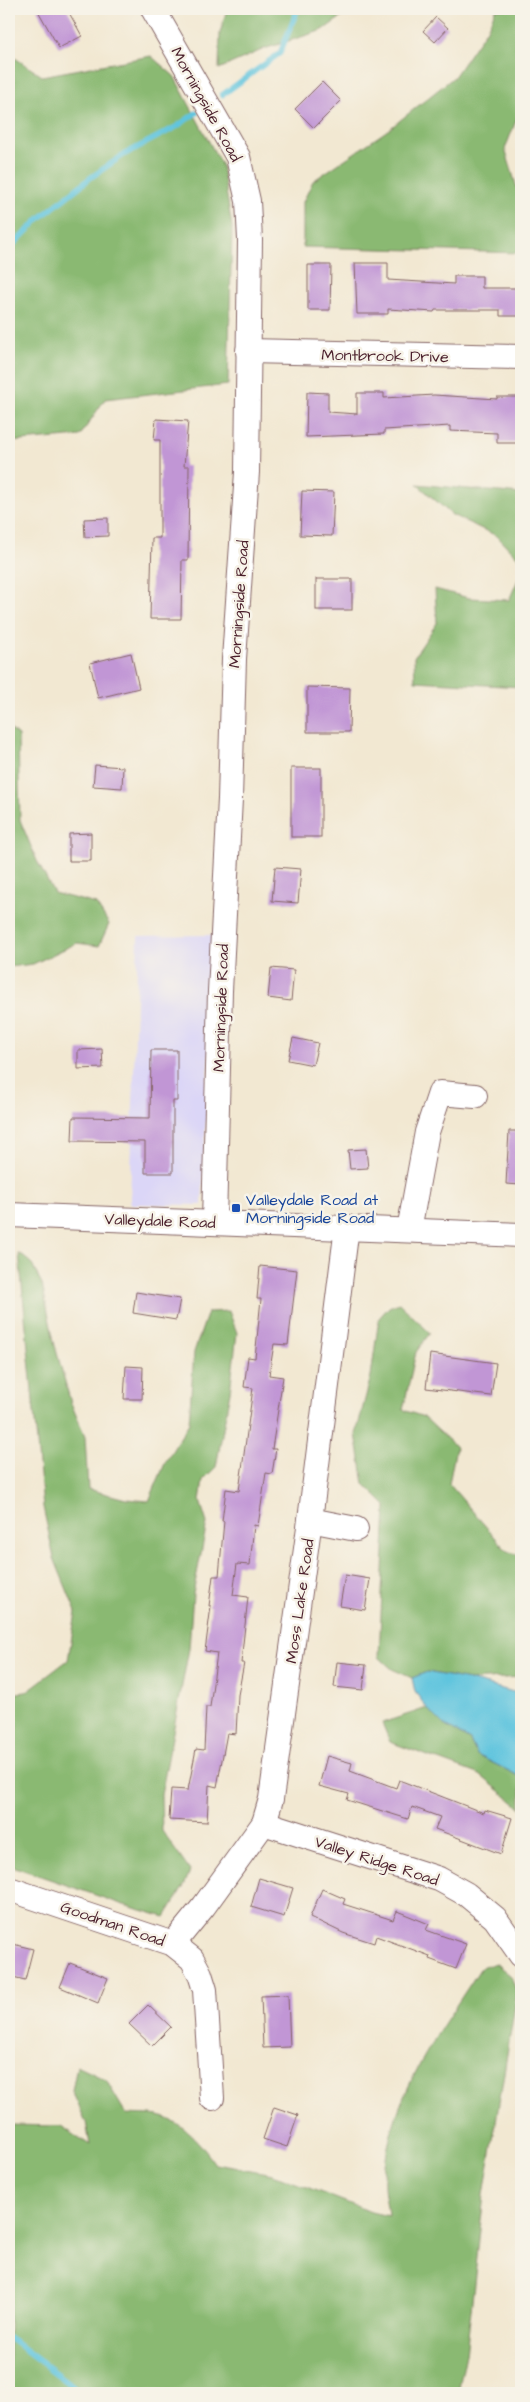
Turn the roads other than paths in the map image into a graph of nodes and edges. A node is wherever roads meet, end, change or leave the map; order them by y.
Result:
1 (153, 9) edge
2 (248, 350) junction
3 (521, 356) edge
4 (475, 1096) dead end
5 (9, 1215) edge
6 (214, 1222) junction
7 (347, 1227) junction
8 (409, 1230) junction
9 (521, 1235) edge
10 (310, 1520) junction
11 (356, 1529) dead end
12 (264, 1823) junction
13 (9, 1889) edge
14 (173, 1944) junction
15 (521, 1955) edge
16 (212, 2098) dead end

1 - 2 street, Morningside Road
2 - 3 street, Montbrook Drive
2 - 6 street, Morningside Road
4 - 8 street
5 - 6 street, Valleydale Road
6 - 7 street, Valleydale Road
7 - 8 street, Valleydale Road
7 - 10 street, Moss Lake Road
8 - 9 street, Valleydale Road
10 - 11 street
10 - 12 street, Moss Lake Road
12 - 14 street, Moss Lake Road
12 - 15 street, Valley Ridge Road
13 - 14 street, Goodman Road
14 - 16 street, Goodman Road

